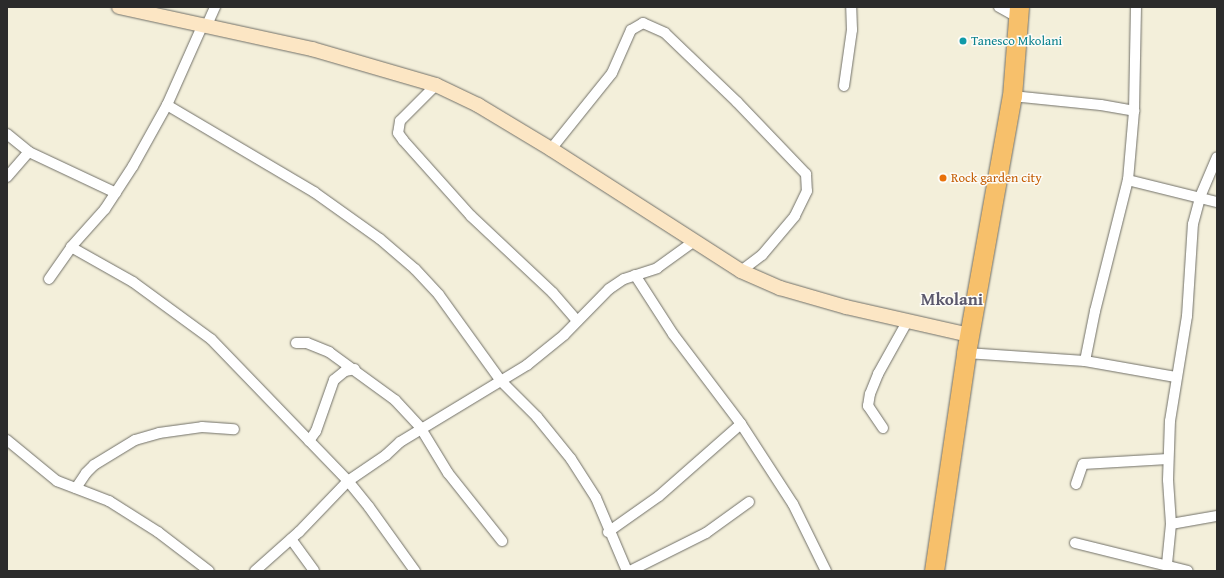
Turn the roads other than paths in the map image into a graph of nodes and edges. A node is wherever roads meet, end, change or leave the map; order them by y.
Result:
1 (119, 7) edge
2 (214, 7) edge
3 (851, 7) edge
4 (999, 7) edge
5 (1136, 7) edge
6 (1018, 12) edge
7 (205, 25) junction
8 (436, 85) junction
9 (844, 86) dead end
10 (1012, 96) junction
11 (167, 105) junction
12 (1134, 111) junction
13 (7, 134) edge
14 (551, 149) junction
15 (29, 152) junction
16 (1217, 157) edge
17 (7, 177) edge
18 (1128, 180) junction
19 (116, 193) junction
20 (1200, 197) junction
21 (1217, 202) edge
22 (692, 242) junction
23 (71, 247) junction
24 (741, 271) junction
25 (636, 275) junction
26 (49, 280) dead end
27 (577, 321) junction
28 (907, 322) junction
29 (296, 343) dead end
30 (968, 344) junction
31 (1085, 362) junction
32 (355, 369) junction
33 (1176, 377) junction
34 (501, 382) junction
35 (741, 424) junction
36 (420, 427) junction
37 (883, 428) dead end
38 (234, 429) dead end
39 (7, 440) edge
40 (309, 441) junction
41 (1168, 459) junction
42 (348, 482) junction
43 (1076, 484) dead end
44 (76, 488) junction
45 (749, 502) dead end
46 (1217, 516) edge
47 (1171, 524) junction
48 (608, 532) junction
49 (290, 540) junction
50 (502, 541) dead end
51 (1075, 543) dead end
52 (1167, 564) junction
53 (209, 571) edge
54 (255, 571) edge
55 (314, 571) edge
56 (415, 571) edge
57 (627, 571) edge
58 (630, 571) edge
59 (826, 571) edge
60 (934, 571) edge
61 (1188, 571) edge

1 - 7 street
2 - 7 street
3 - 9 street
4 - 6 street
5 - 12 street
6 - 10 highway
7 - 8 street
7 - 11 street
8 - 14 street
8 - 27 street
10 - 12 street
10 - 30 highway
11 - 19 street
11 - 34 street
12 - 18 street
13 - 15 street
14 - 22 street
14 - 24 street
15 - 17 street
15 - 19 street
16 - 20 street
18 - 20 street
18 - 31 street
19 - 23 street
20 - 21 street
20 - 33 street
22 - 24 street
22 - 25 street
23 - 26 street
23 - 40 street
24 - 28 street
25 - 27 street
25 - 35 street
27 - 34 street
28 - 30 street
28 - 37 street
29 - 32 street
30 - 31 street
30 - 60 highway
31 - 33 street
32 - 36 street
32 - 40 street
33 - 41 street
34 - 36 street
34 - 48 street
35 - 48 street
35 - 59 street
36 - 42 street
36 - 50 street
38 - 44 street
39 - 44 street
40 - 42 street
41 - 43 street
41 - 47 street
42 - 49 street
42 - 56 street
44 - 53 street
45 - 58 street
46 - 47 street
47 - 52 street
48 - 57 street
49 - 54 street
49 - 55 street
51 - 52 street
52 - 61 street

